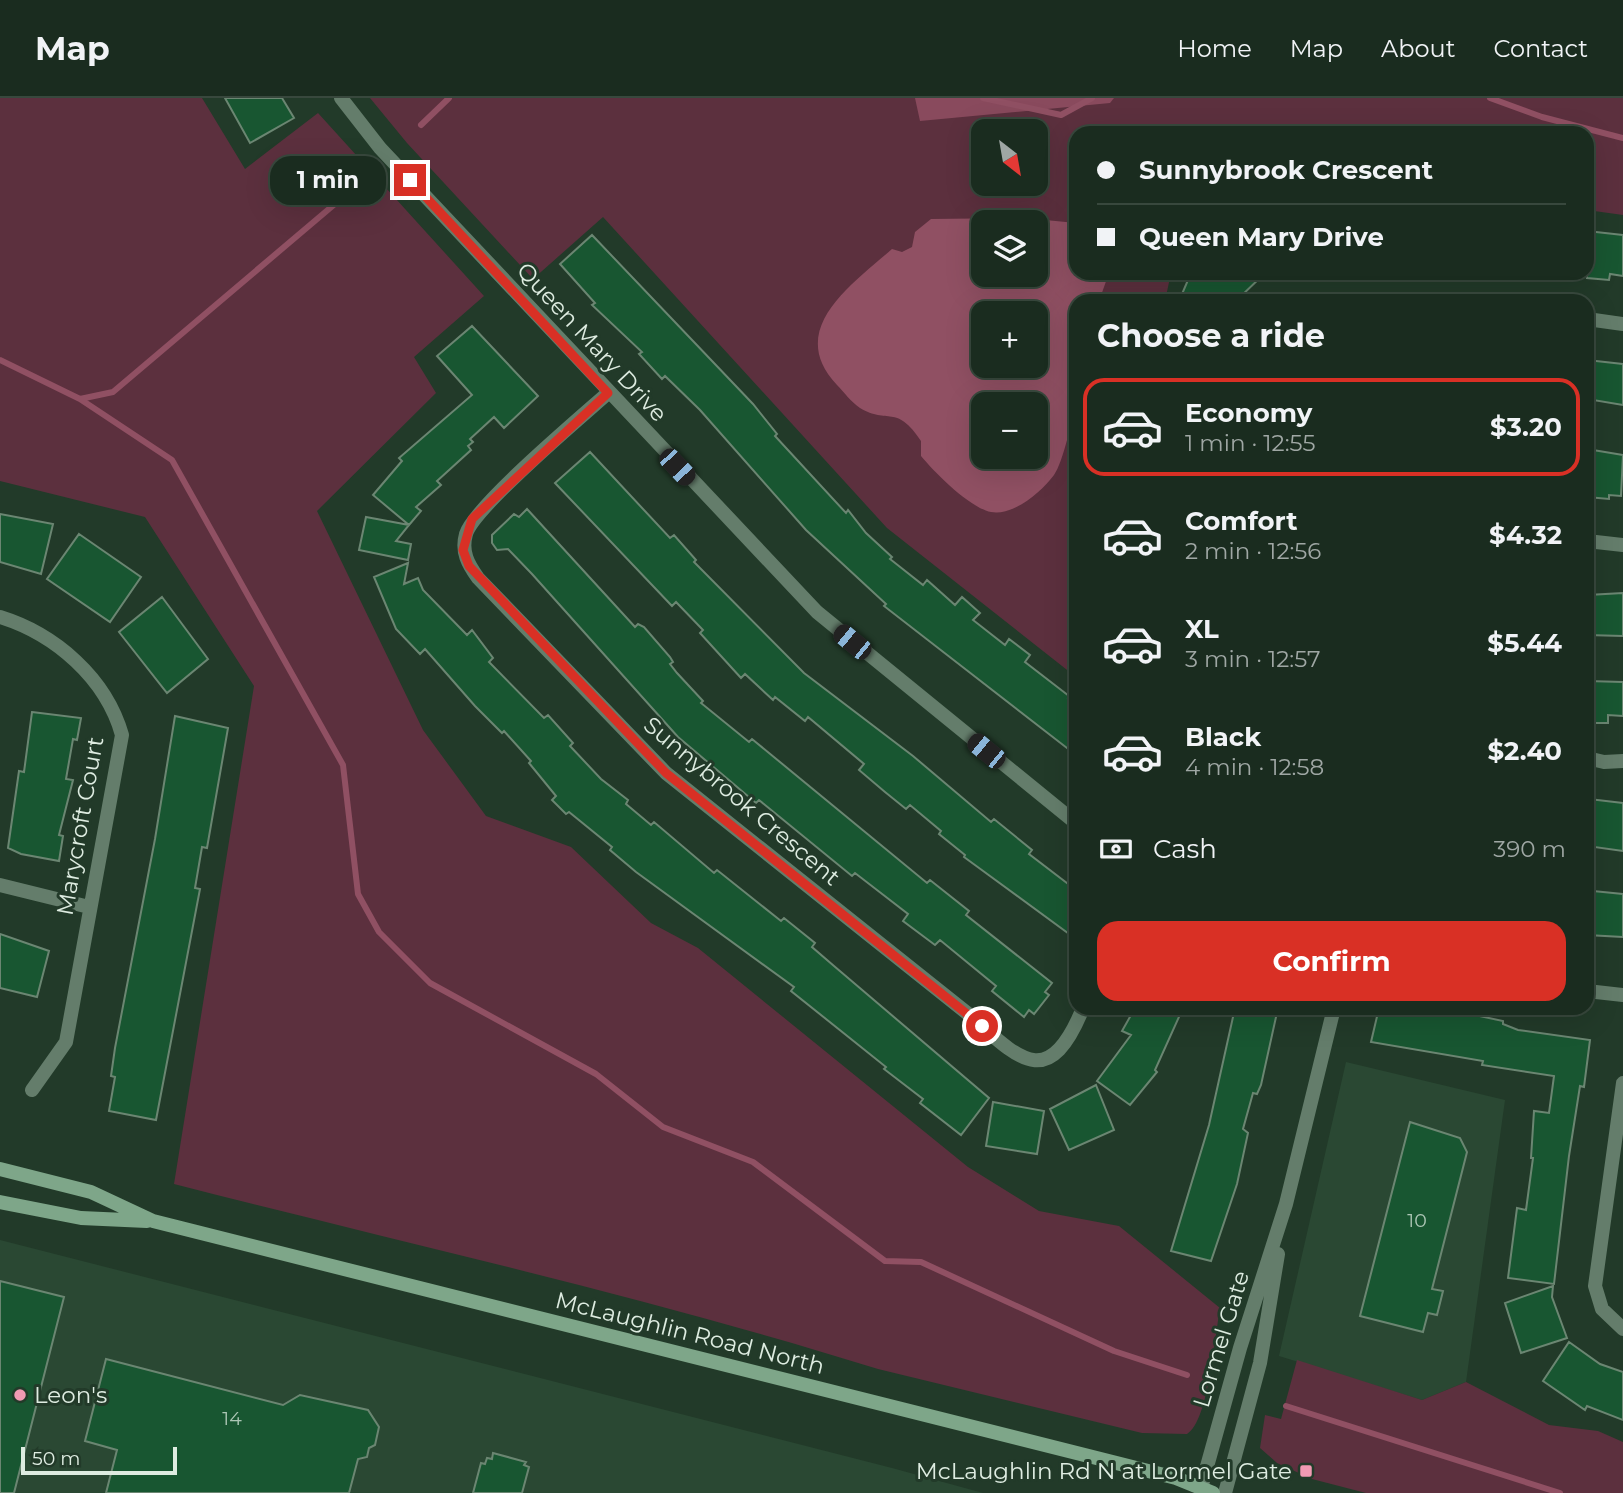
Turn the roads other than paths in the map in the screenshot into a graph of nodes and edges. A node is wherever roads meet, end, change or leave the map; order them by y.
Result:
1 (341, 98) edge
2 (1594, 320) edge
3 (1623, 324) edge
4 (608, 393) junction
5 (1594, 542) edge
6 (1623, 545) edge
7 (0, 617) edge
8 (1594, 759) edge
9 (1623, 761) edge
10 (1069, 817) edge
11 (0, 885) edge
12 (89, 907) junction
13 (1594, 991) edge
14 (1623, 995) edge
15 (1080, 1015) edge
16 (1332, 1015) edge
17 (1623, 1083) edge
18 (32, 1090) dead end
19 (0, 1169) edge
20 (0, 1202) edge
21 (1286, 1204) junction
22 (153, 1221) junction
23 (1623, 1329) edge
24 (1204, 1491) edge
25 (1225, 1493) edge

1 - 4 street, Queen Mary Drive
2 - 3 street
4 - 10 street, Queen Mary Drive
4 - 15 street, Sunnybrook Crescent
5 - 6 street
7 - 12 street, Marycroft Court
8 - 9 street
11 - 12 street
12 - 18 street, Marycroft Court
13 - 14 street
16 - 21 street, Lormel Gate
17 - 23 street
19 - 22 main road, McLaughlin Road North
20 - 22 main road, McLaughlin Road North
21 - 24 street, Lormel Gate
21 - 25 street, Lormel Gate
22 - 24 main road, McLaughlin Road North

